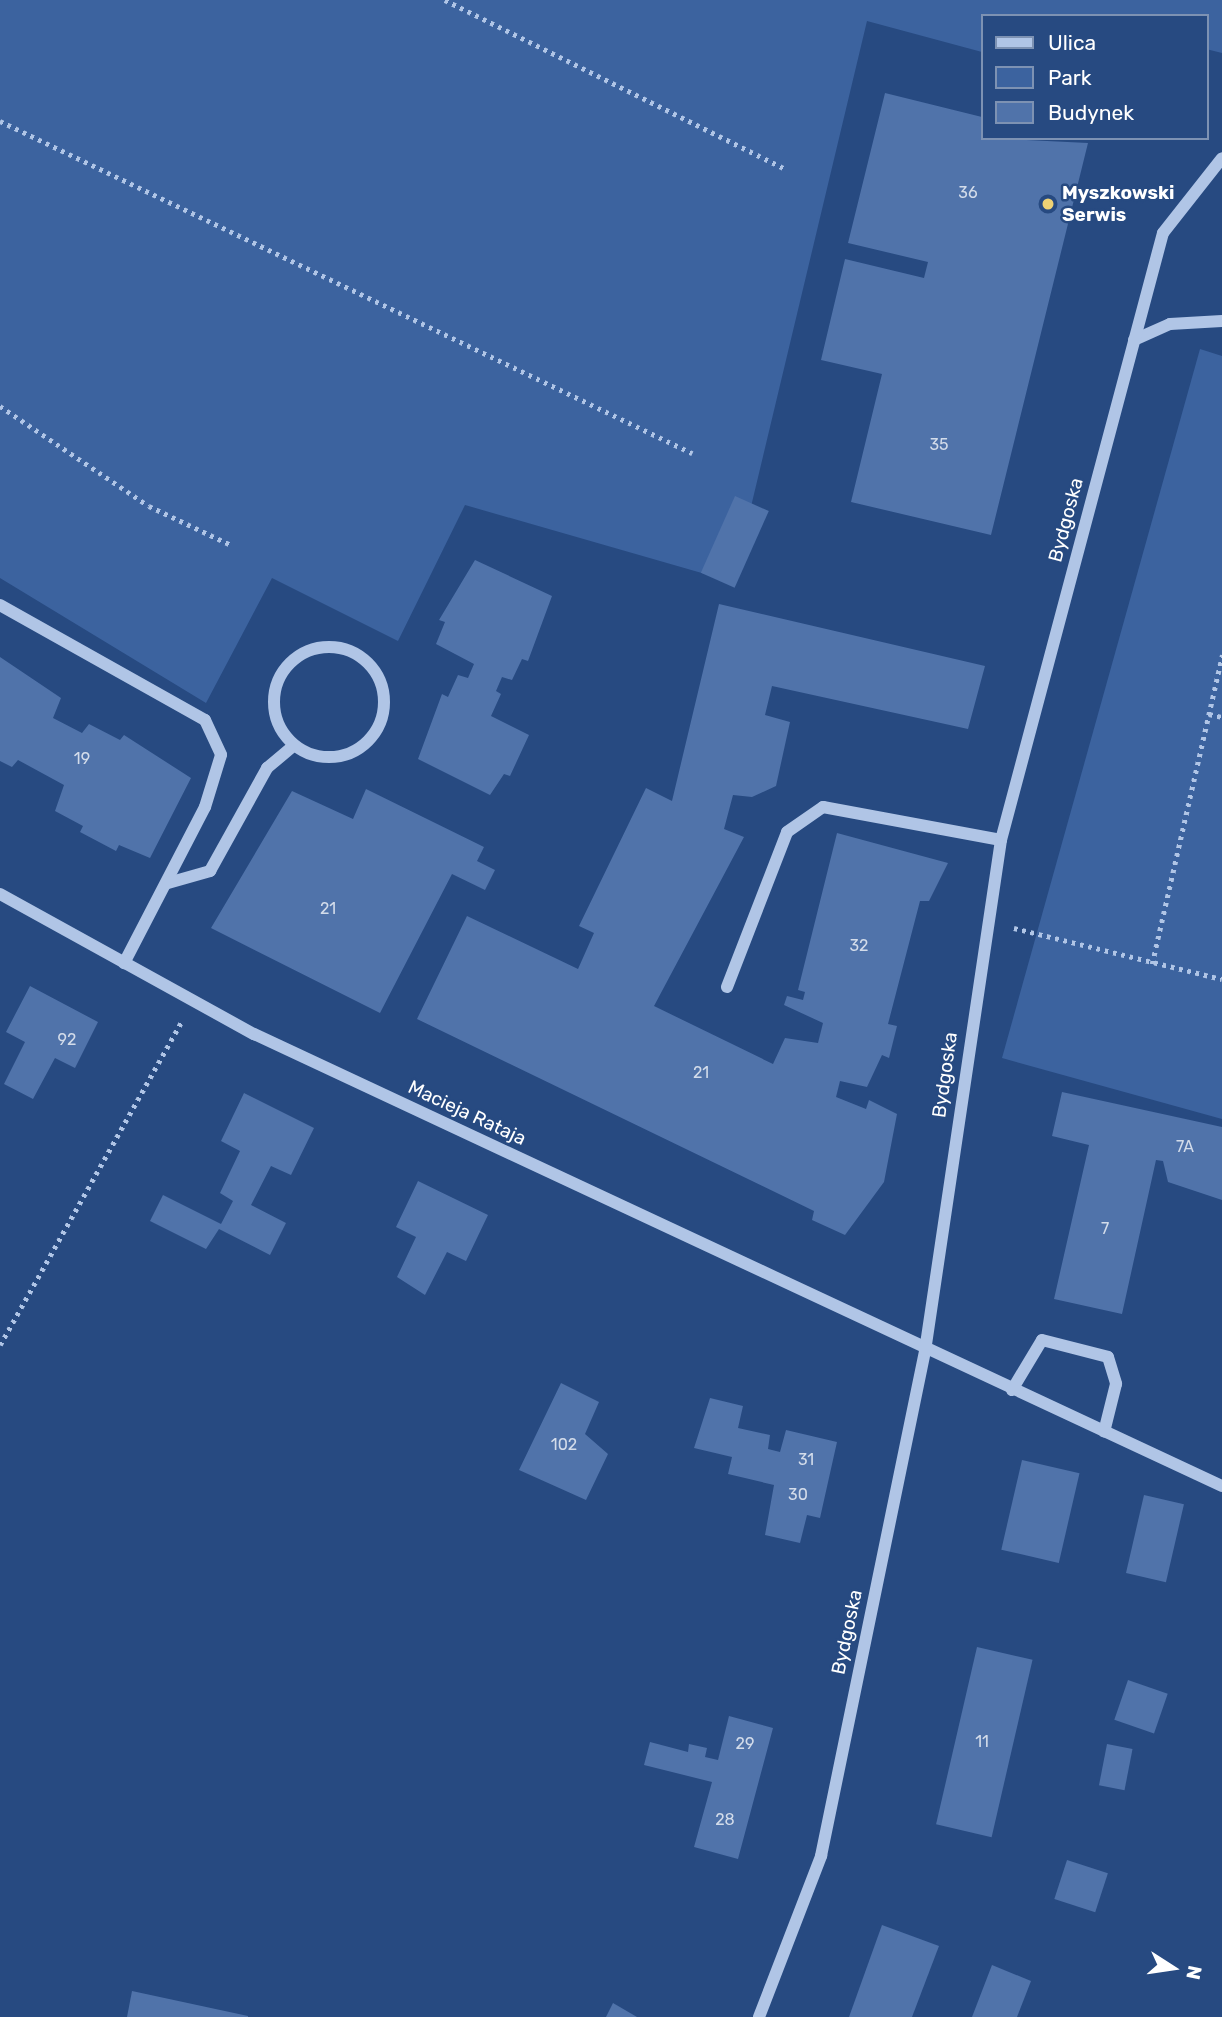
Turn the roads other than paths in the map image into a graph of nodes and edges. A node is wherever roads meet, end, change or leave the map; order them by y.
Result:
1 (1222, 158) edge
2 (1222, 321) edge
3 (1134, 340) junction
4 (0, 605) edge
5 (294, 745) junction
6 (1001, 840) junction
7 (168, 883) junction
8 (0, 894) edge
9 (124, 963) junction
10 (727, 987) dead end
11 (925, 1351) junction
12 (1012, 1390) junction
13 (1104, 1432) junction
14 (1222, 1486) edge
15 (759, 2017) edge

1 - 3 street, Bydgoska
2 - 3 street
3 - 6 street, Bydgoska
4 - 7 street
5 - 5 street
5 - 7 street
6 - 10 street
6 - 11 street, Bydgoska
7 - 9 street
8 - 9 street, Macieja Rataja
9 - 11 street, Macieja Rataja
11 - 12 street, Macieja Rataja
11 - 15 street, Bydgoska
12 - 13 street, Macieja Rataja
12 - 13 street
13 - 14 street, Macieja Rataja

